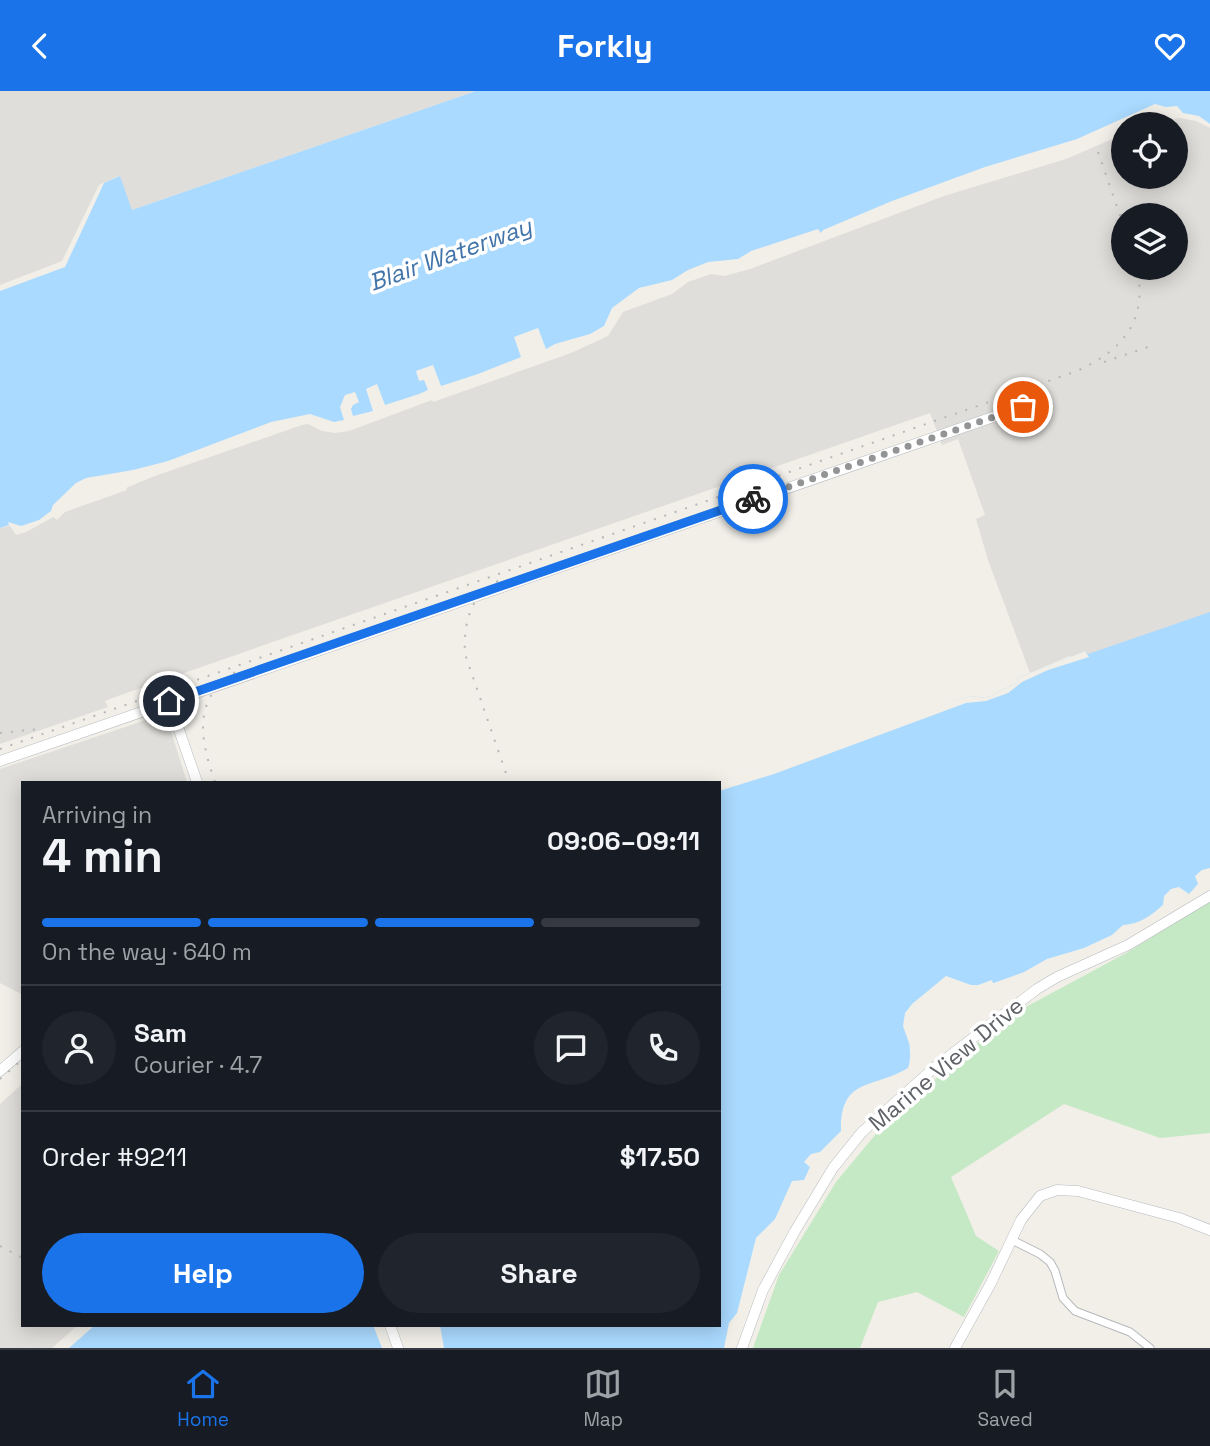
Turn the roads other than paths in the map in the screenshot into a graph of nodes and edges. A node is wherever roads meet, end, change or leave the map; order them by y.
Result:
1 (1023, 407) dead end
2 (169, 701) junction
3 (0, 761) edge
4 (197, 781) edge
5 (1210, 896) edge
6 (21, 1053) edge
7 (0, 1071) edge
8 (1210, 1230) edge
9 (1012, 1240) junction
10 (391, 1327) edge
11 (398, 1348) edge
12 (742, 1348) edge
13 (955, 1348) edge
14 (1150, 1348) edge

1 - 2 street
2 - 3 street
2 - 4 street
5 - 12 street, Marine View Drive
6 - 7 street
8 - 9 street
9 - 13 street
9 - 14 street
10 - 11 street

